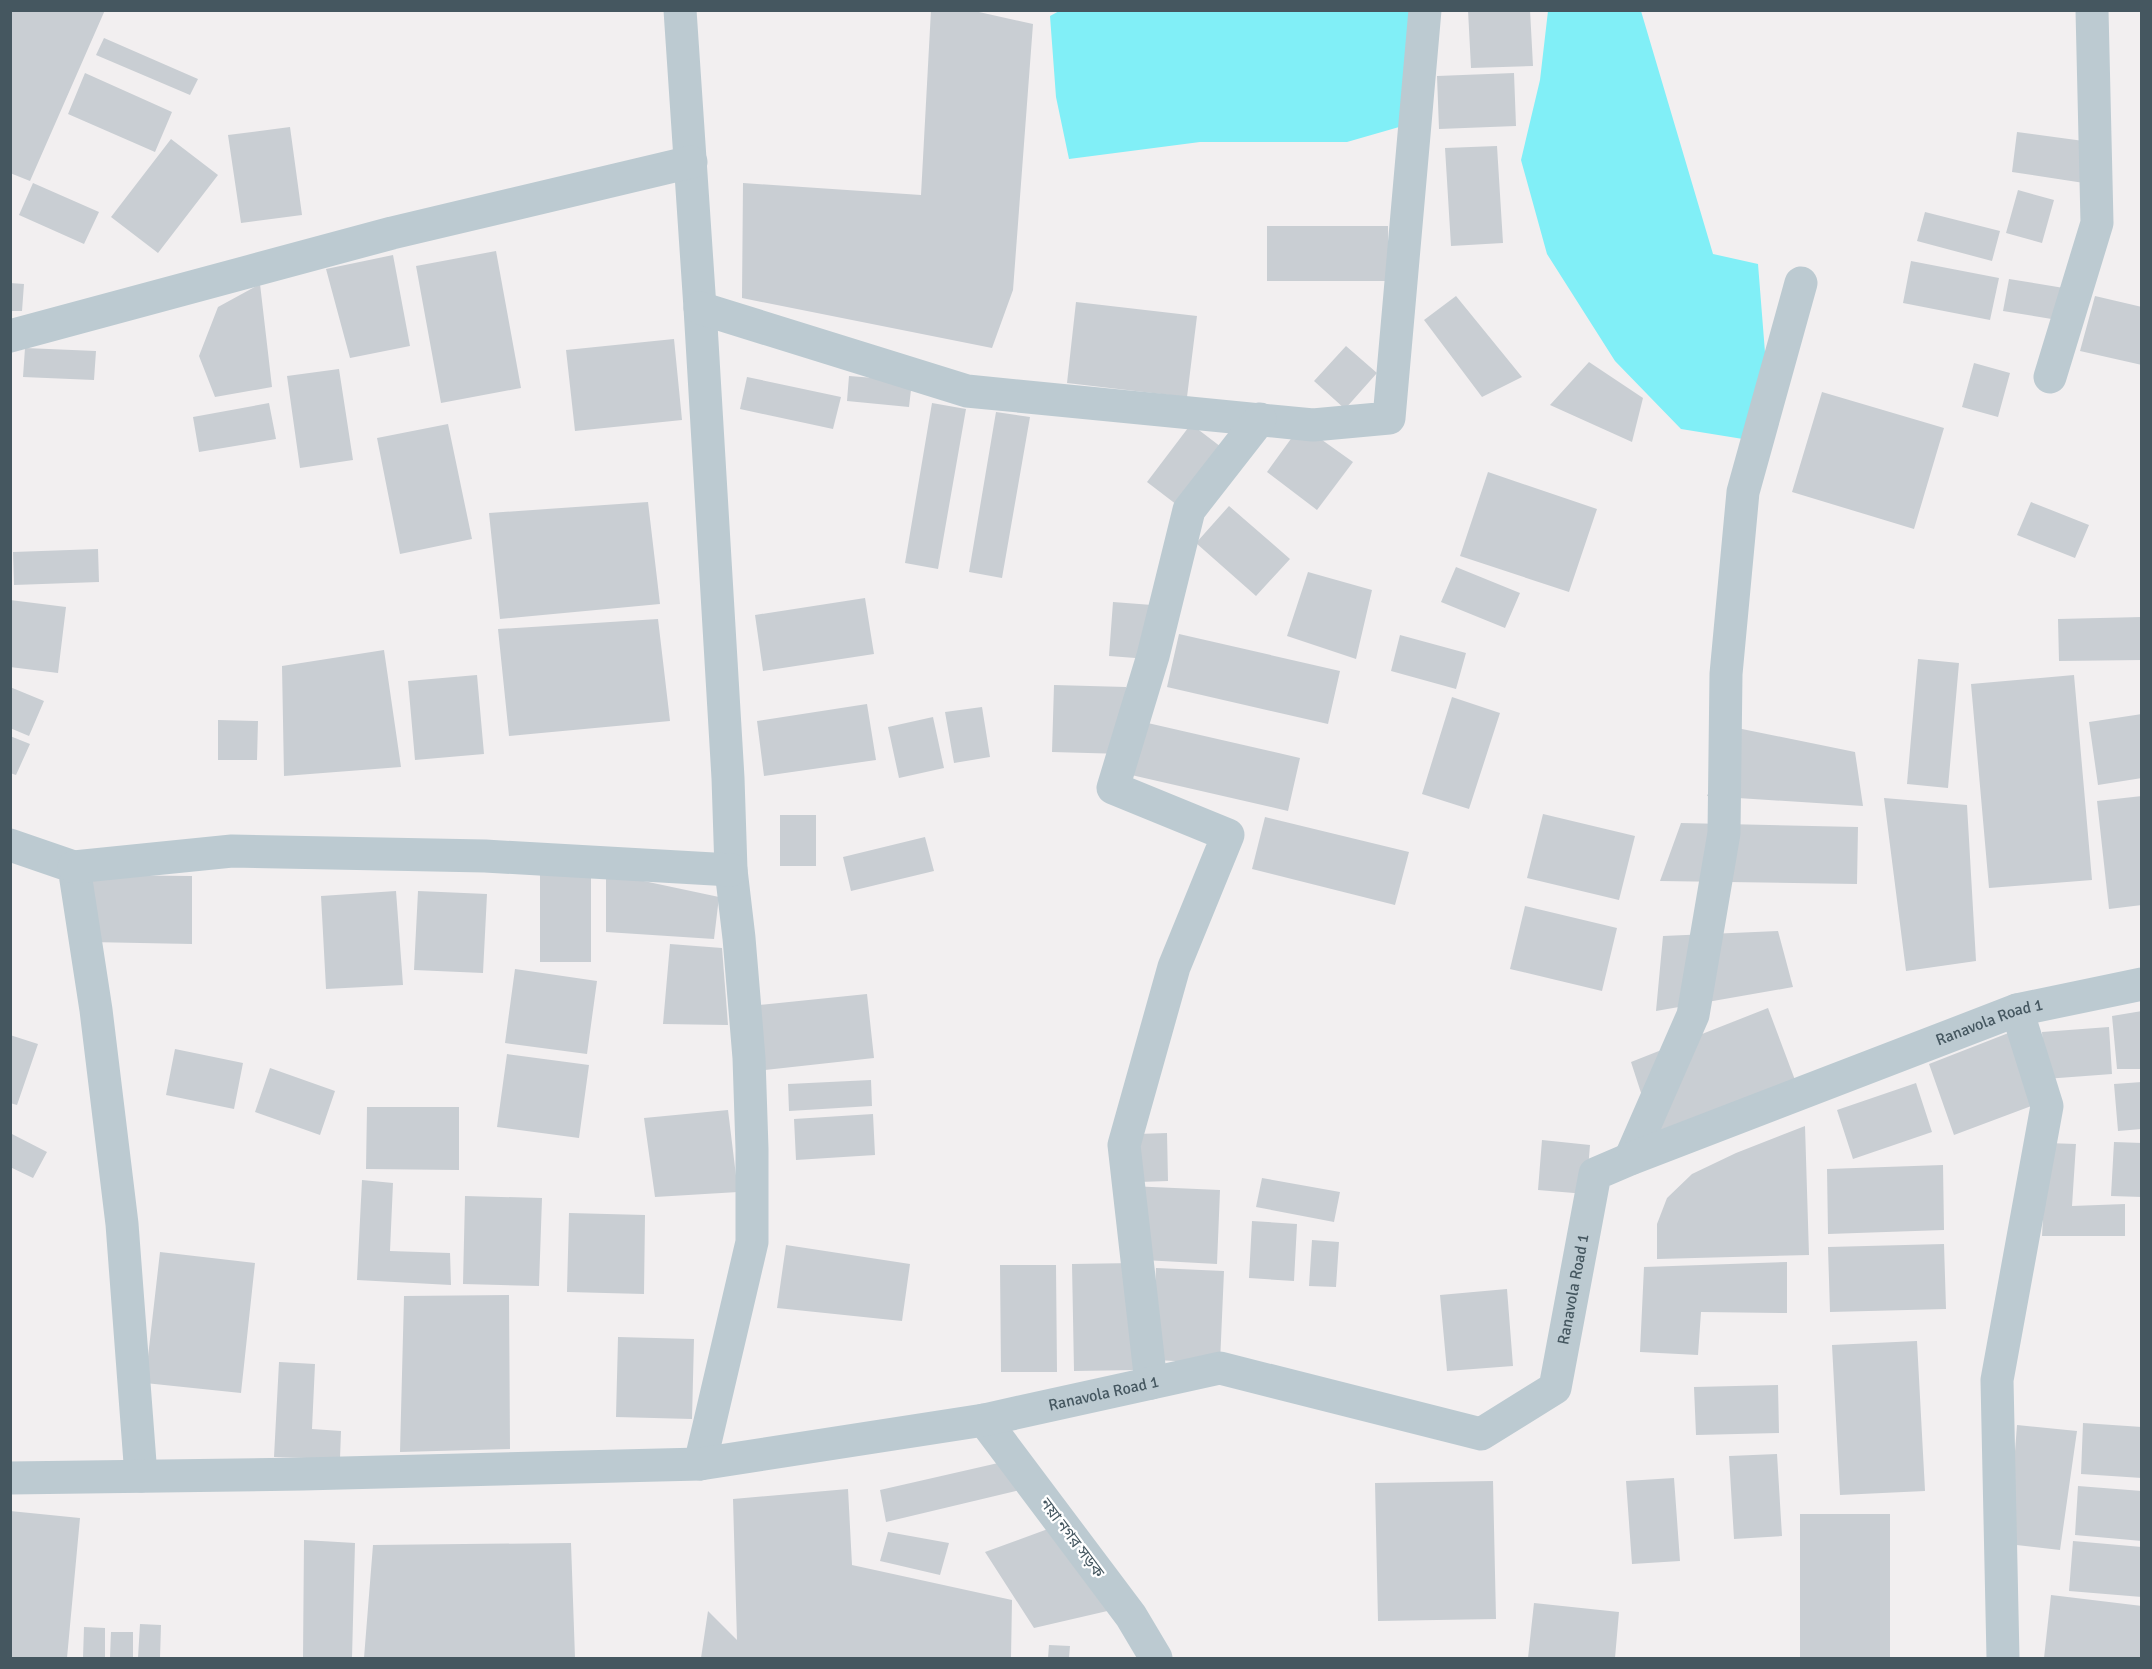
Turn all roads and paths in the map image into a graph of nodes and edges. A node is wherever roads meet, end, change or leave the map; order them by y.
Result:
1 (681, 10) edge
2 (1425, 10) edge
3 (2092, 10) edge
4 (691, 162) junction
5 (1801, 283) dead end
6 (700, 308) junction
7 (10, 336) edge
8 (2050, 377) dead end
9 (1260, 419) junction
10 (10, 845) edge
11 (74, 867) junction
12 (731, 870) junction
13 (2142, 984) edge
14 (2017, 1010) junction
15 (1630, 1159) junction
16 (1151, 1383) junction
17 (984, 1420) junction
18 (700, 1464) junction
19 (141, 1476) junction
20 (10, 1478) edge
21 (1156, 1659) edge
22 (2003, 1659) edge

1 - 4 street
2 - 9 street
3 - 8 street
4 - 6 street
4 - 7 street
5 - 15 street
6 - 9 street
6 - 12 street
9 - 16 street
10 - 11 street
11 - 12 street
11 - 19 street
12 - 18 street
13 - 14 street, Ranavola Road 1
14 - 15 street, Ranavola Road 1
14 - 22 street
15 - 16 street, Ranavola Road 1
16 - 17 street, Ranavola Road 1
17 - 18 street, Ranavola Road 1
17 - 21 street, নয়া নগর সড়ক
18 - 19 street, Ranavola Road 1
19 - 20 street, Ranavola Road 1

